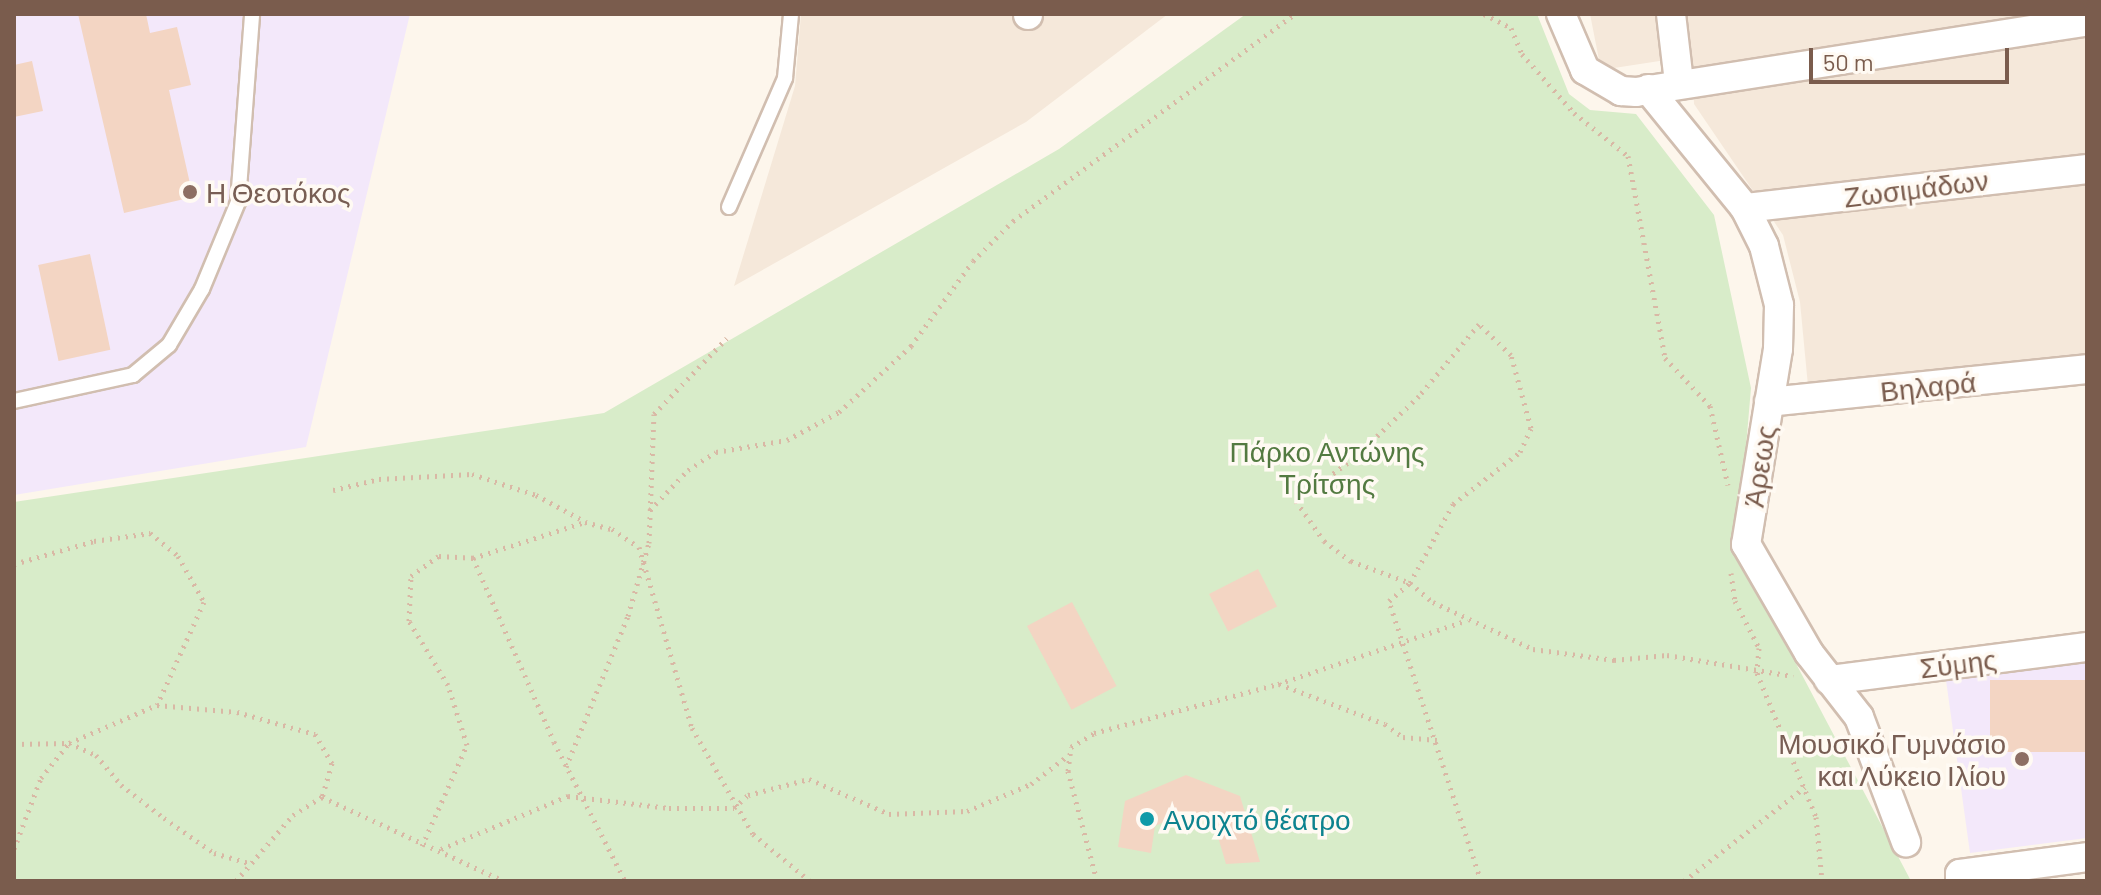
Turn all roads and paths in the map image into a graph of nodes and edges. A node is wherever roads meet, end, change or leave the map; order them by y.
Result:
1 (252, 14) edge
2 (791, 14) edge
3 (1295, 14) edge
4 (1484, 14) edge
5 (1561, 14) edge
6 (1671, 14) edge
7 (2087, 21) edge
8 (1679, 82) junction
9 (1648, 89) junction
10 (2087, 169) edge
11 (729, 207) dead end
12 (1745, 208) junction
13 (727, 338) dead end
14 (2087, 369) edge
15 (14, 401) edge
16 (1769, 402) junction
17 (333, 490) dead end
18 (1730, 492) dead end
19 (650, 510) junction
20 (585, 522) junction
21 (473, 558) junction
22 (1727, 558) dead end
23 (643, 560) junction
24 (14, 564) edge
25 (1410, 583) junction
26 (1469, 620) junction
27 (1403, 642) junction
28 (2087, 647) edge
29 (1757, 673) junction
30 (1829, 680) junction
31 (1278, 684) junction
32 (157, 705) junction
33 (1437, 740) junction
34 (69, 743) junction
35 (14, 744) edge
36 (1066, 757) junction
37 (566, 767) junction
38 (1805, 787) junction
39 (322, 797) junction
40 (587, 800) junction
41 (734, 808) junction
42 (1906, 842) dead end
43 (422, 846) junction
44 (14, 849) edge
45 (441, 849) junction
46 (2087, 857) edge
47 (248, 863) junction
48 (1960, 877) edge
49 (236, 881) edge
50 (504, 881) edge
51 (625, 881) edge
52 (810, 881) edge
53 (1097, 881) edge
54 (1481, 881) edge
55 (1684, 881) edge
56 (1822, 881) edge

1 - 15 lane
2 - 11 lane
3 - 19 path
4 - 18 path
5 - 9 street
6 - 8 street
7 - 8 street
8 - 9 street
9 - 12 street, Άρεως
10 - 12 street, Ζωσιμάδων
12 - 16 street, Άρεως
13 - 19 path
14 - 16 street, Βηλαρά
16 - 30 street, Άρεως
17 - 20 path
19 - 23 path
20 - 21 path
20 - 23 path
21 - 37 path
21 - 43 path
22 - 29 path
23 - 37 path
23 - 41 path
24 - 32 path
25 - 25 path
25 - 26 path
25 - 27 path
26 - 27 path
26 - 29 path
27 - 31 path
27 - 33 path
28 - 30 street, Σύμης
29 - 30 path
29 - 38 path
30 - 42 street, Άρεως
31 - 33 path
31 - 36 path
32 - 34 path
32 - 39 path
33 - 54 path
34 - 35 path
34 - 44 path
34 - 47 path
36 - 41 path
36 - 53 path
37 - 40 path
38 - 55 path
38 - 56 path
39 - 43 path
39 - 47 path
40 - 41 path
40 - 45 path
40 - 51 path
41 - 52 path
43 - 45 path
45 - 50 path
46 - 48 street
47 - 49 path

